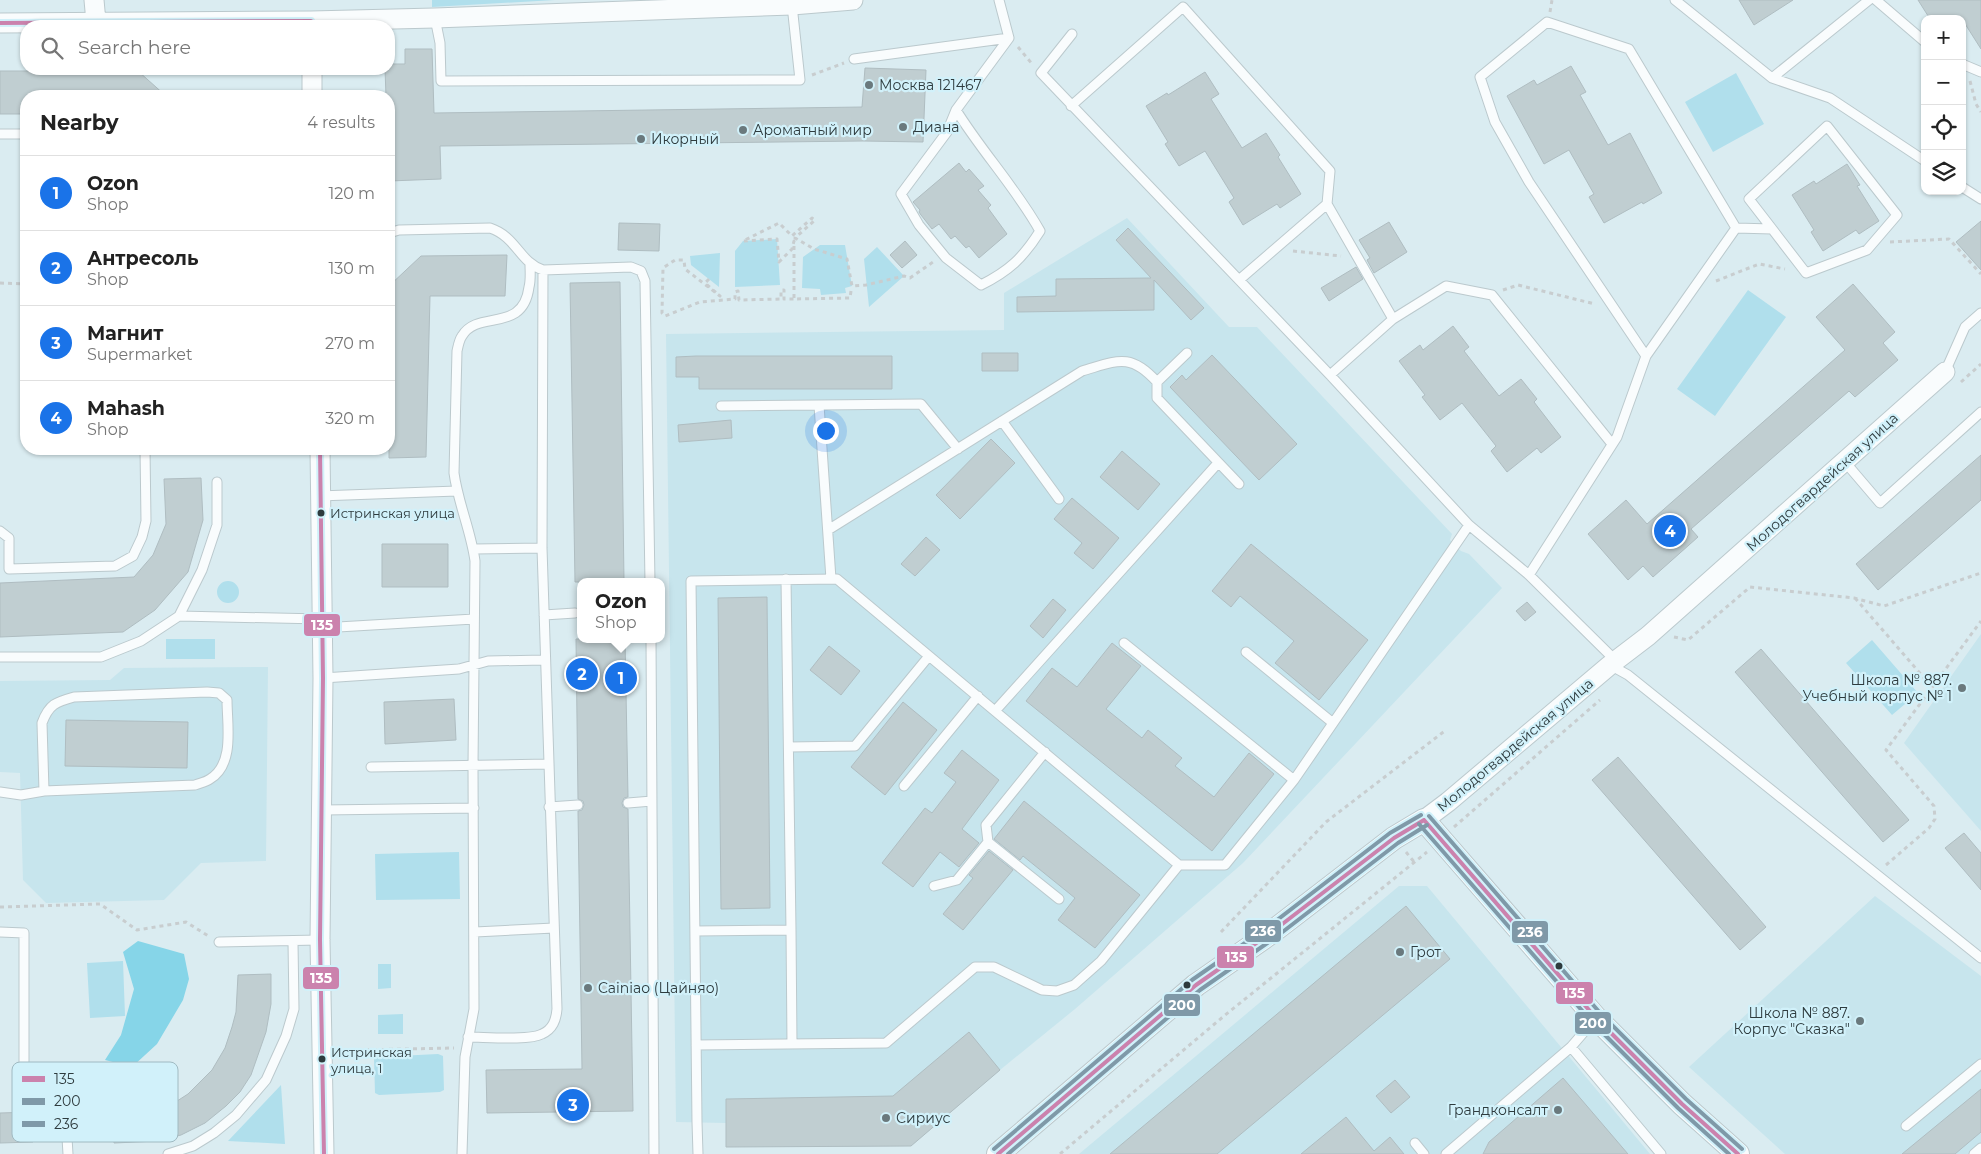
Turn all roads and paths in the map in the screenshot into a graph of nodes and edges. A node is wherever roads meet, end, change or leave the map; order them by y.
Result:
1 (94, 0) edge
2 (853, 0) edge
3 (999, 0) edge
4 (1675, 0) edge
5 (1869, 0) edge
6 (1876, 0) edge
7 (792, 5) junction
8 (435, 18) junction
9 (96, 20) edge
10 (394, 20) edge
11 (0, 23) edge
12 (20, 23) edge
13 (1072, 34) dead end
14 (1009, 38) junction
15 (1921, 39) edge
16 (854, 59) joint
17 (1966, 66) edge
18 (1041, 72) junction
19 (1966, 72) edge
20 (1981, 72) edge
21 (312, 75) edge
22 (1772, 78) junction
23 (800, 80) junction
24 (312, 90) edge
25 (1071, 106) junction
26 (956, 110) junction
27 (1981, 112) edge
28 (0, 134) edge
29 (20, 134) edge
30 (1921, 159) edge
31 (1966, 190) edge
32 (1981, 199) edge
33 (1327, 204) junction
34 (1736, 228) junction
35 (1772, 229) junction
36 (395, 231) edge
37 (1274, 249) junction
38 (1867, 250) junction
39 (944, 255) junction
40 (1357, 258) junction
41 (530, 264) junction
42 (543, 270) junction
43 (1806, 273) junction
44 (1981, 274) edge
45 (709, 279) dead end
46 (1238, 280) junction
47 (0, 283) edge
48 (20, 284) edge
49 (851, 291) dead end
50 (1691, 291) junction
51 (1492, 295) junction
52 (794, 299) junction
53 (1613, 308) junction
54 (1981, 313) edge
55 (1393, 319) junction
56 (1187, 353) dead end
57 (1646, 356) junction
58 (1946, 372) joint
59 (1330, 375) junction
60 (1157, 382) junction
61 (819, 405) junction
62 (721, 406) dead end
63 (1981, 412) edge
64 (1002, 421) junction
65 (1612, 444) junction
66 (958, 449) junction
67 (145, 455) edge
68 (320, 455) edge
69 (1845, 462) junction
70 (1218, 463) junction
71 (217, 482) dead end
72 (1239, 484) dead end
73 (457, 491) junction
74 (319, 496) junction
75 (1059, 499) dead end
76 (1468, 525) junction
77 (828, 530) junction
78 (0, 531) edge
79 (542, 548) junction
80 (474, 549) junction
81 (1981, 573) edge
82 (1529, 575) junction
83 (650, 578) edge
84 (786, 579) junction
85 (831, 579) junction
86 (1854, 598) junction
87 (575, 613) dead end
88 (544, 615) junction
89 (179, 616) junction
90 (474, 618) junction
91 (1981, 621) edge
92 (322, 624) junction
93 (1672, 636) dead end
94 (651, 643) edge
95 (1124, 643) dead end
96 (1246, 652) dead end
97 (929, 656) junction
98 (0, 657) edge
99 (545, 660) junction
100 (1613, 663) junction
101 (474, 665) junction
102 (323, 678) junction
103 (1931, 686) junction
104 (978, 696) junction
105 (995, 711) junction
106 (1333, 723) junction
107 (1446, 730) dead end
108 (788, 747) junction
109 (1045, 752) junction
110 (548, 764) junction
111 (473, 766) junction
112 (372, 767) dead end
113 (1294, 780) junction
114 (904, 786) dead end
115 (44, 791) junction
116 (0, 792) edge
117 (652, 802) junction
118 (628, 803) dead end
119 (578, 805) dead end
120 (549, 807) junction
121 (474, 808) junction
122 (322, 810) junction
123 (1424, 820) junction
124 (988, 842) junction
125 (1179, 865) junction
126 (1876, 874) junction
127 (934, 886) dead end
128 (1059, 899) dead end
129 (0, 907) edge
130 (554, 928) junction
131 (791, 930) junction
132 (695, 931) junction
133 (0, 932) edge
134 (475, 932) junction
135 (1221, 932) dead end
136 (320, 940) junction
137 (219, 942) joint
138 (293, 942) junction
139 (1981, 958) edge
140 (1224, 1016) dead end
141 (1596, 1018) junction
142 (468, 1037) junction
143 (792, 1044) junction
144 (696, 1045) junction
145 (466, 1047) junction
146 (1571, 1047) junction
147 (357, 1050) dead end
148 (24, 1062) edge
149 (1981, 1064) edge
150 (1906, 1126) dead end
151 (1415, 1143) dead end
152 (1981, 1148) edge
153 (168, 1154) edge
154 (324, 1154) edge
155 (462, 1154) edge
156 (654, 1154) edge
157 (698, 1154) edge
158 (998, 1154) edge
159 (1060, 1154) edge
160 (1424, 1154) edge
161 (1446, 1154) edge
162 (1662, 1154) edge
163 (1738, 1154) edge
164 (1974, 1154) edge

1 - 9 street
2 - 7 street
3 - 14 lane
4 - 22 lane
5 - 22 lane
6 - 15 lane
7 - 8 street
7 - 23 lane
8 - 10 street
8 - 23 lane
11 - 12 street
13 - 18 lane
14 - 16 lane
14 - 18 path
14 - 26 lane
16 - 23 path
17 - 20 lane
18 - 25 lane
19 - 27 path
21 - 24 street
22 - 30 lane
25 - 33 lane
25 - 46 lane
26 - 39 lane
26 - 39 lane
28 - 29 lane
31 - 32 lane
33 - 37 lane
33 - 40 lane
34 - 35 lane
34 - 50 lane
34 - 53 lane
35 - 38 lane
35 - 43 lane
36 - 41 lane
37 - 40 path
37 - 46 lane
38 - 43 lane
38 - 44 path
39 - 52 path
40 - 55 lane
41 - 42 lane
41 - 73 lane
42 - 79 lane
42 - 83 lane
43 - 50 path
45 - 52 path
46 - 59 lane
47 - 48 path
49 - 52 path
50 - 57 lane
51 - 53 path
51 - 55 lane
51 - 65 lane
53 - 57 lane
54 - 58 lane
55 - 59 lane
56 - 60 lane
57 - 65 lane
58 - 69 street, Молодогвардейская улица
59 - 76 lane
60 - 64 lane
60 - 70 lane
61 - 62 lane
61 - 66 lane
61 - 77 lane
63 - 69 lane
64 - 66 lane
64 - 75 lane
65 - 82 lane
66 - 77 lane
67 - 78 lane
68 - 74 street
69 - 100 street, Молодогвардейская улица
70 - 72 lane
70 - 105 lane
71 - 89 lane
73 - 74 lane
73 - 80 lane
74 - 92 street
76 - 82 lane
76 - 106 lane
77 - 85 lane
79 - 80 lane
79 - 88 lane
80 - 90 lane
81 - 86 path
82 - 100 lane
84 - 85 lane
84 - 108 lane
84 - 132 lane
85 - 97 lane
86 - 93 path
86 - 103 path
87 - 88 lane
88 - 99 lane
89 - 92 lane
89 - 98 lane
90 - 92 lane
90 - 101 lane
91 - 103 path
92 - 102 street
94 - 117 lane
95 - 113 lane
96 - 106 lane
97 - 104 lane
97 - 108 lane
99 - 101 lane
99 - 110 lane
100 - 123 street, Молодогвардейская улица
100 - 126 lane
101 - 102 lane
101 - 111 lane
102 - 122 street
103 - 126 path
104 - 105 lane
104 - 114 lane
105 - 109 lane
106 - 113 lane
107 - 135 path
108 - 131 lane
109 - 124 lane
109 - 125 lane
110 - 111 lane
110 - 120 lane
111 - 112 lane
111 - 121 lane
113 - 125 lane
115 - 115 lane
115 - 116 lane
117 - 118 lane
117 - 156 lane
119 - 120 lane
120 - 130 lane
121 - 122 lane
121 - 134 lane
122 - 136 street
123 - 141 street
123 - 158 street, Молодогвардейская улица
124 - 127 lane
124 - 128 lane
125 - 143 lane
126 - 139 lane
129 - 137 path
130 - 134 lane
130 - 142 lane
131 - 132 lane
131 - 143 lane
132 - 144 lane
133 - 148 lane
134 - 142 lane
136 - 138 lane
136 - 154 street
137 - 138 lane
138 - 153 lane
140 - 159 path
141 - 146 lane
141 - 163 street
142 - 145 lane
143 - 144 lane
144 - 157 lane
145 - 147 path
145 - 155 lane
146 - 161 lane
146 - 162 lane
149 - 150 lane
151 - 160 lane
152 - 164 lane

